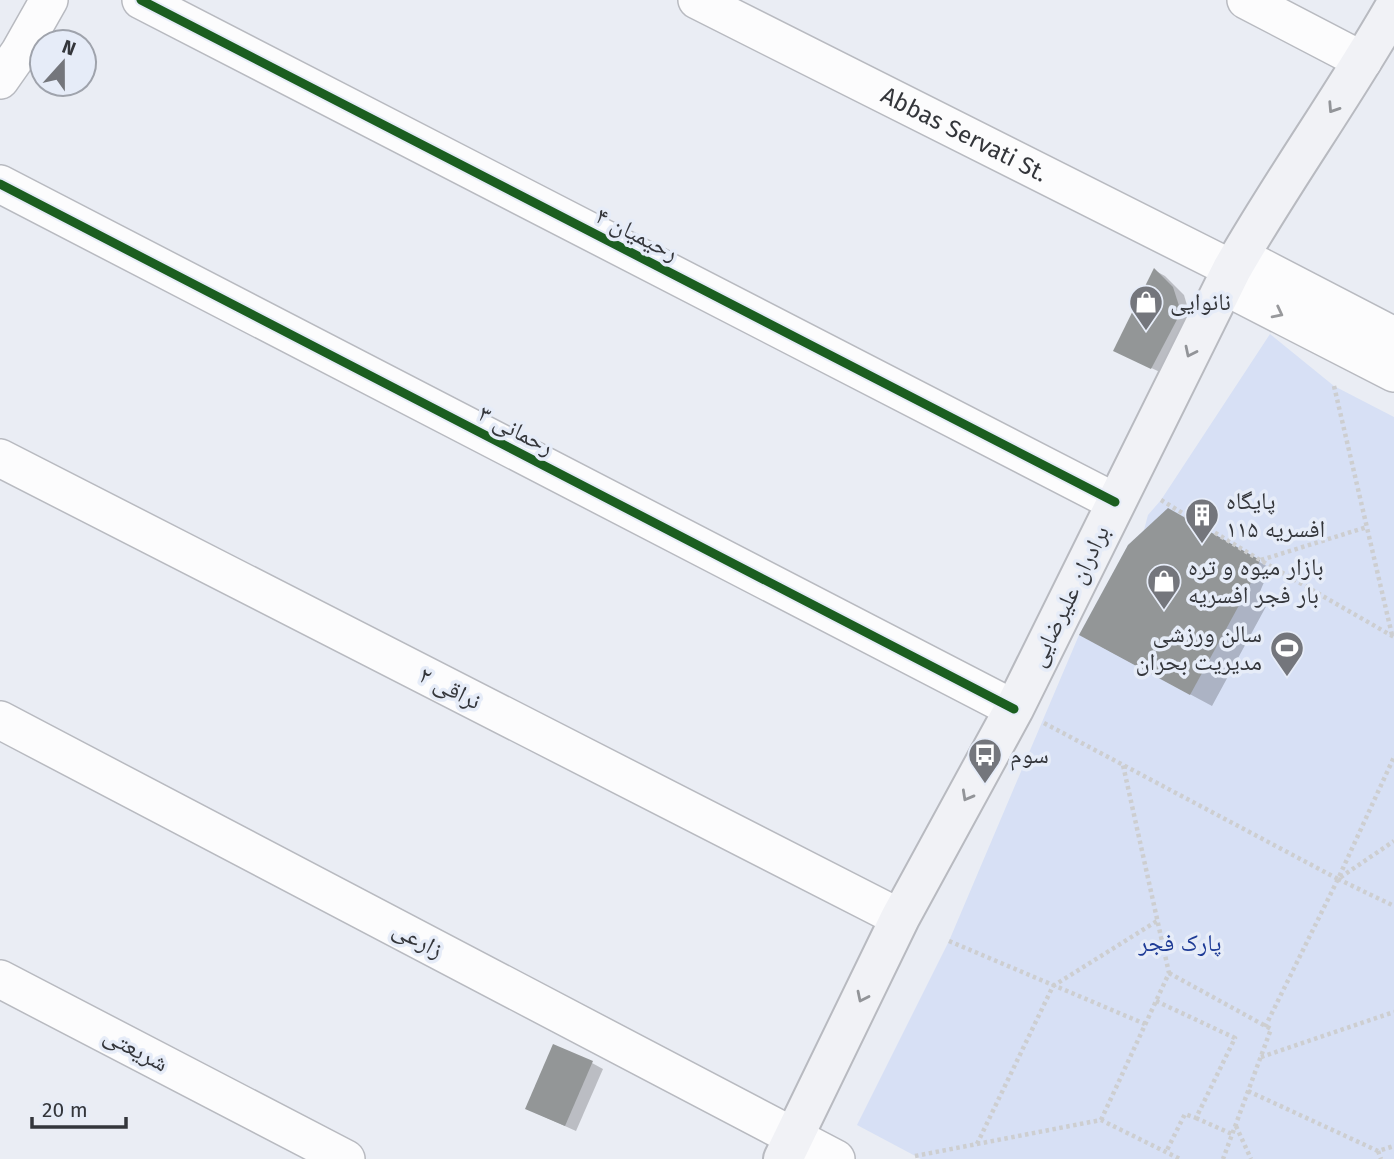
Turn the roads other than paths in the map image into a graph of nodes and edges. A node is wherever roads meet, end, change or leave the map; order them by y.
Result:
1 (49, 0) edge
2 (141, 0) edge
3 (697, 0) edge
4 (1246, 0) edge
5 (1394, 8) edge
6 (1363, 61) junction
7 (0, 80) edge
8 (0, 184) edge
9 (1231, 269) junction
10 (1394, 337) edge
11 (1394, 373) edge
12 (0, 458) edge
13 (1115, 502) junction
14 (1029, 716) junction
15 (0, 720) edge
16 (900, 918) junction
17 (0, 978) edge
18 (789, 1148) edge
19 (346, 1159) edge
20 (836, 1159) edge

1 - 7 street
2 - 13 street, رحیمیان ۴
3 - 9 street, Abbas Servati St.
4 - 6 street
5 - 6 main road, برادران علیرضایی
6 -> 9 main road, برادران علیرضایی
8 - 14 street, رحمانی ۳
9 - 10 street, Abbas Servati St.
9 -> 11 street
9 -> 13 main road, برادران علیرضایی
12 - 16 street, نراقی ۲
13 - 14 main road, برادران علیرضایی
14 -> 16 main road, برادران علیرضایی
15 - 18 street, زارعی
16 -> 18 main road, برادران علیرضایی
17 - 19 street, شریعتی
18 - 20 street, زارعی

